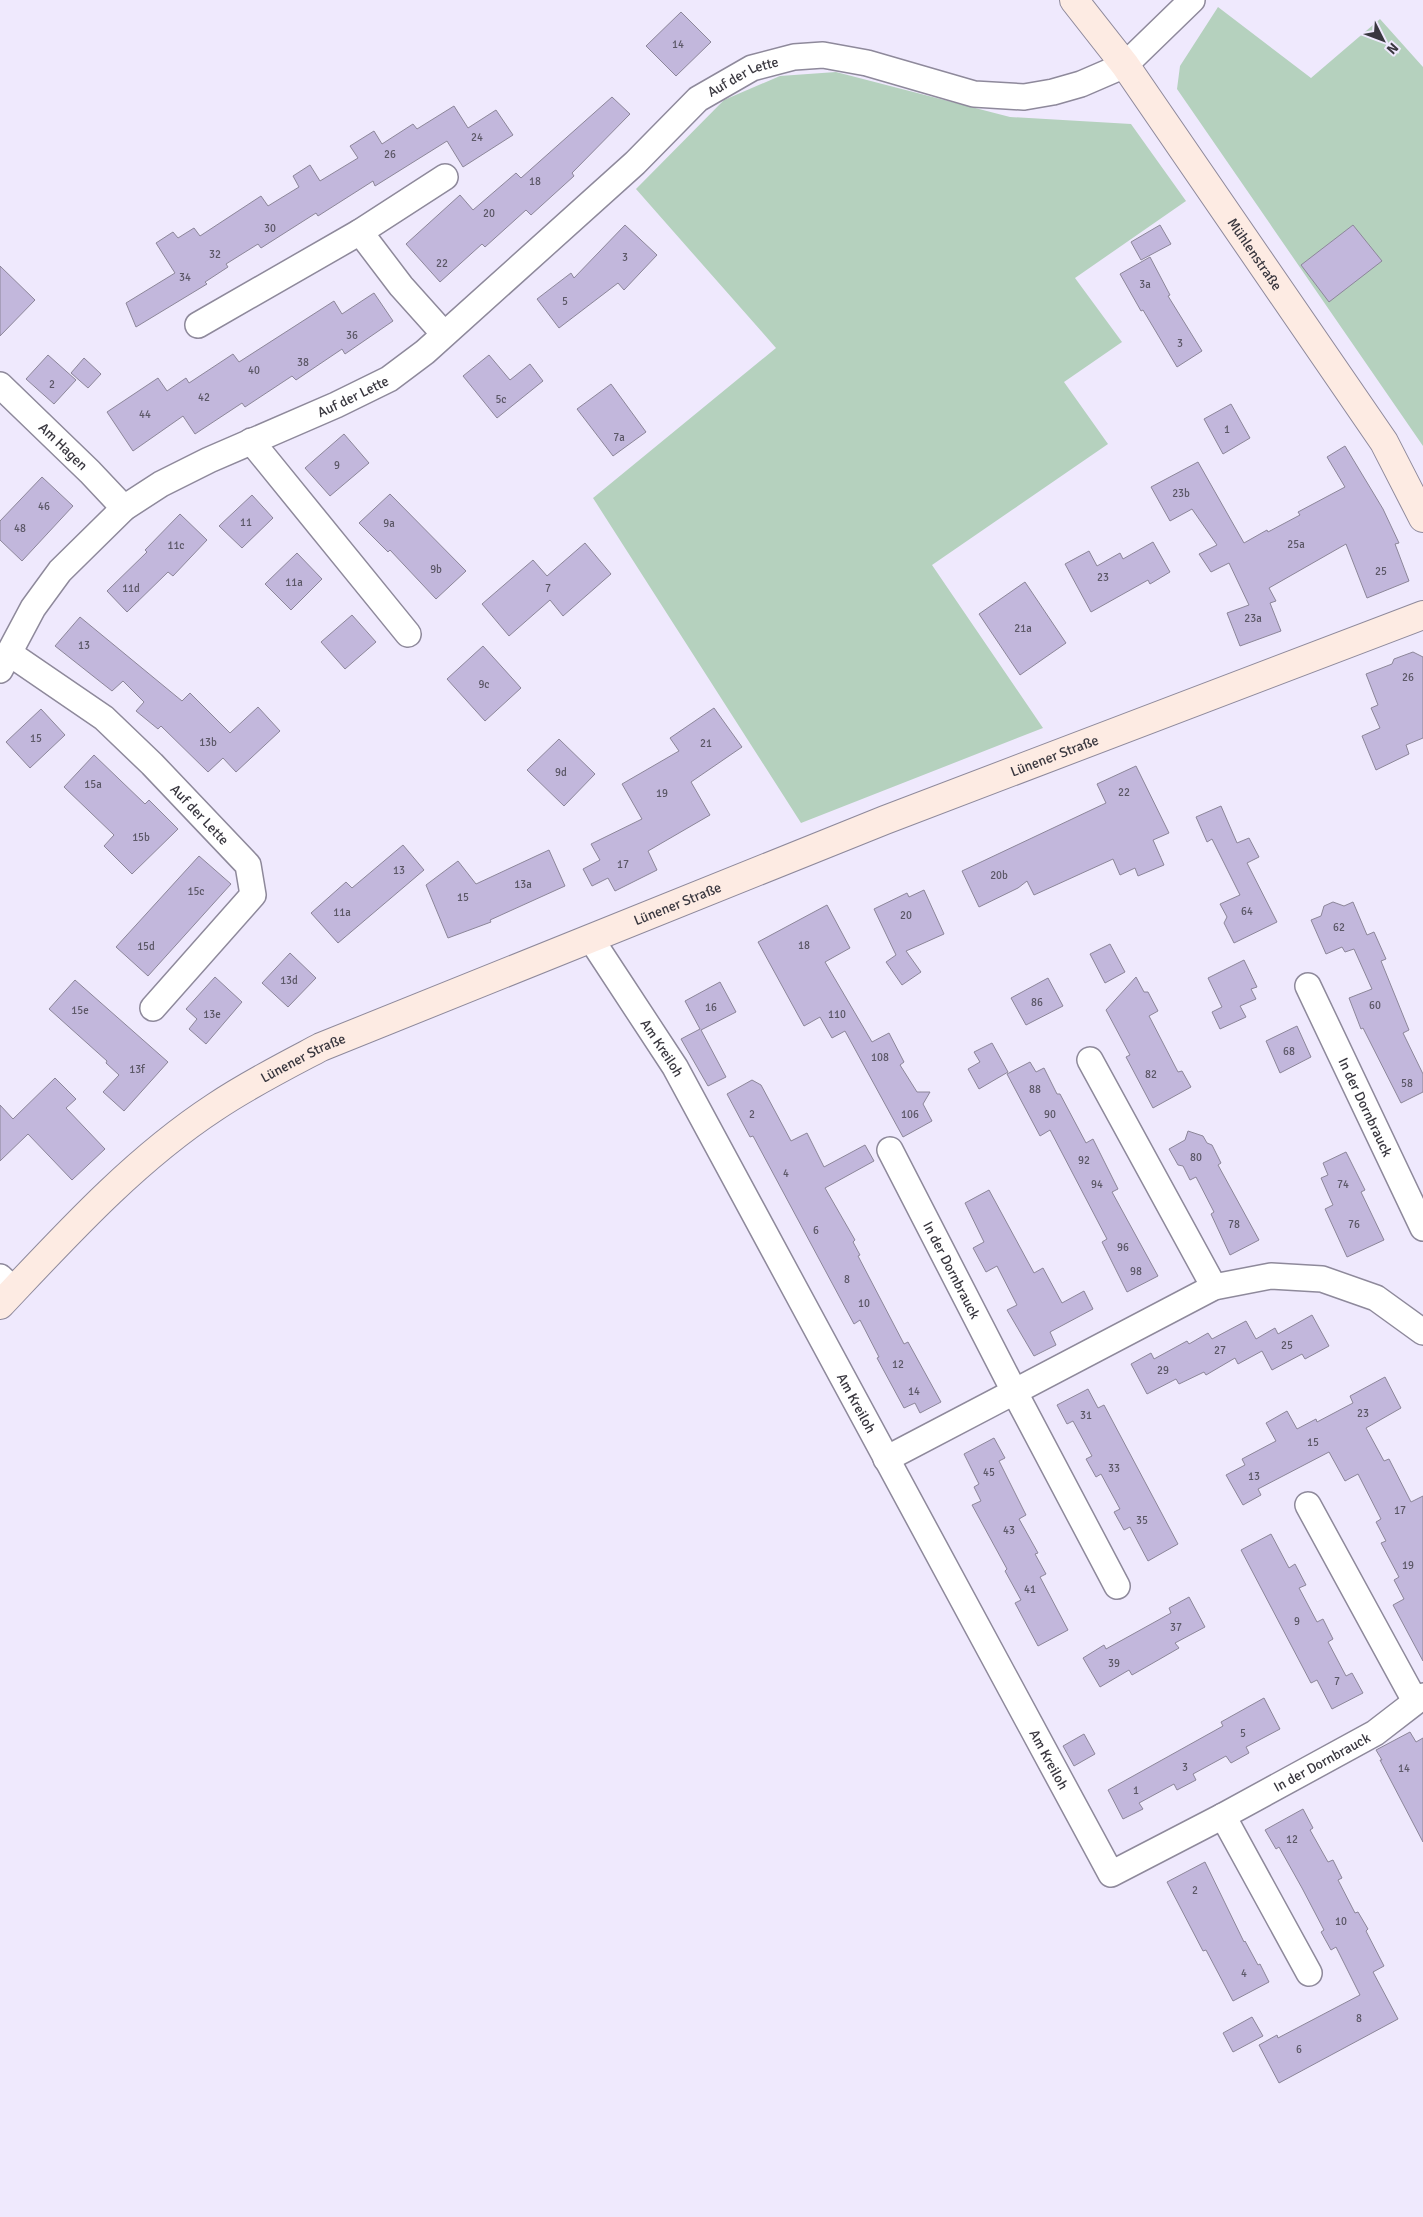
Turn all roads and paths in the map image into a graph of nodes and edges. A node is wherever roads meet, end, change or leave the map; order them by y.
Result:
1 (1074, 0) edge
2 (1192, 0) edge
3 (1125, 65) junction
4 (445, 177) dead end
5 (360, 232) junction
6 (198, 325) dead end
7 (444, 334) junction
8 (0, 385) edge
9 (251, 441) junction
10 (124, 508) junction
11 (1423, 518) edge
12 (1423, 615) edge
13 (408, 634) dead end
14 (4, 662) edge
15 (591, 939) junction
16 (1308, 986) dead end
17 (153, 1008) dead end
18 (1090, 1060) dead end
19 (890, 1150) dead end
20 (1423, 1228) edge
21 (1214, 1287) junction
22 (5, 1291) edge
23 (1422, 1327) edge
24 (1014, 1391) junction
25 (886, 1459) junction
26 (1308, 1505) dead end
27 (1118, 1586) dead end
28 (1419, 1699) edge
29 (1223, 1816) junction
30 (1111, 1874) joint
31 (1309, 1973) dead end

1 - 3 main road, Mühlenstraße
2 - 3 street
3 - 7 street, Auf der Lette
3 - 11 main road, Mühlenstraße
4 - 5 street
5 - 6 street
5 - 7 street
7 - 9 street, Auf der Lette
8 - 10 street, Am Hagen
9 - 10 street, Auf der Lette
9 - 13 street
10 - 14 street, Auf der Lette
12 - 15 main road, Lünener Straße
14 - 17 street, Auf der Lette
15 - 22 main road, Lünener Straße
15 - 25 street, Am Kreiloh
16 - 20 street, In der Dornbrauck
18 - 21 street
19 - 24 street, In der Dornbrauck
21 - 23 street
21 - 24 street
24 - 25 street
24 - 27 street, In der Dornbrauck
25 - 30 street, Am Kreiloh
26 - 28 street, In der Dornbrauck
28 - 29 street, In der Dornbrauck
29 - 30 street, In der Dornbrauck
29 - 31 street

